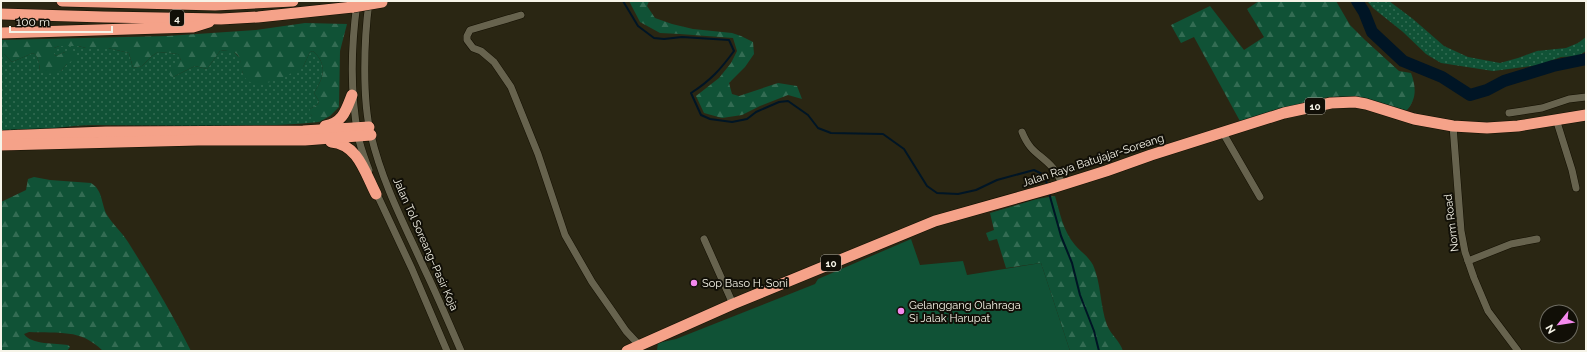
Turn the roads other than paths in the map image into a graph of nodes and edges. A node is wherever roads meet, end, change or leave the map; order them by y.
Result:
1 (62, 1) edge
2 (293, 1) edge
3 (370, 1) edge
4 (386, 2) edge
5 (355, 4) edge
6 (1, 14) edge
7 (521, 15) dead end
8 (221, 18) junction
9 (1, 33) edge
10 (352, 95) junction
11 (1586, 97) edge
12 (1509, 113) dead end
13 (1586, 115) edge
14 (1556, 119) junction
15 (1453, 126) junction
16 (370, 131) junction
17 (358, 132) junction
18 (1022, 132) dead end
19 (1223, 133) junction
20 (1, 136) edge
21 (304, 136) junction
22 (1, 145) edge
23 (1064, 185) junction
24 (1576, 188) dead end
25 (376, 194) junction
26 (1260, 198) dead end
27 (704, 239) dead end
28 (1537, 239) dead end
29 (1468, 261) junction
30 (733, 304) junction
31 (640, 346) junction
32 (447, 351) edge
33 (461, 351) edge
34 (627, 351) edge
35 (1518, 351) edge

1 - 2 highway, 4
3 - 16 street, Jalan Tol Soreang–Pasir Koja
4 - 5 highway, 4, bridge
5 - 8 highway, 4
5 - 10 street, Jalan Tol Soreang–Pasir Koja
6 - 8 highway, 4
7 - 31 street
8 - 9 highway
10 - 17 street, Jalan Tol Soreang–Pasir Koja
10 - 21 highway
11 - 12 street
13 - 14 highway, Jalan Raya Batujajar-Soreang / 10
14 - 15 highway, Jalan Raya Batujajar-Soreang / 10
14 - 24 street
15 - 19 highway, Jalan Raya Batujajar-Soreang / 10
15 - 29 street, Norm Road
16 - 17 highway
16 - 33 street, Jalan Tol Soreang–Pasir Koja
17 - 21 highway
17 - 25 street, Jalan Tol Soreang–Pasir Koja
18 - 23 street
19 - 23 highway, Jalan Raya Batujajar-Soreang / 10
19 - 26 street
20 - 21 highway
21 - 22 highway
21 - 25 highway
23 - 30 highway, Jalan Raya Batujajar-Soreang / 10
25 - 32 street, Jalan Tol Soreang–Pasir Koja
27 - 30 street
28 - 29 street
29 - 35 street, Norm Road
30 - 31 highway, Jalan Raya Batujajar-Soreang / 10
31 - 34 highway, Jalan Raya Batujajar-Soreang / 10

